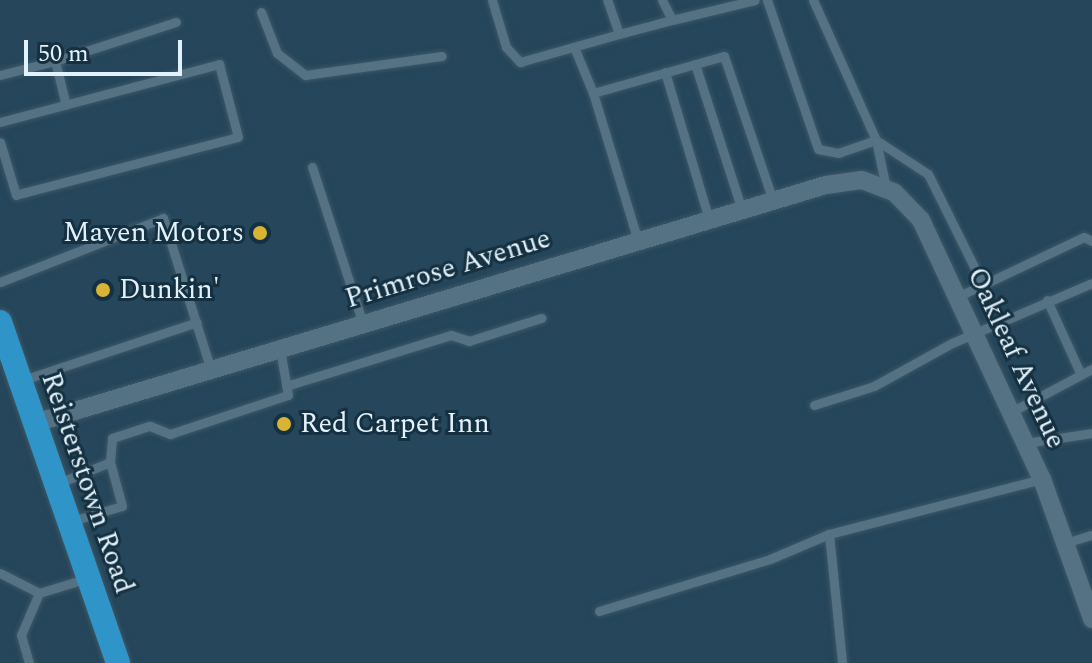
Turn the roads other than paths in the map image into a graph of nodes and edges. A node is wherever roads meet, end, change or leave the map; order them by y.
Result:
1 (492, 0) edge
2 (607, 0) edge
3 (662, 0) edge
4 (755, 0) edge
5 (767, 0) edge
6 (813, 0) edge
7 (261, 12) dead end
8 (672, 20) junction
9 (176, 22) dead end
10 (619, 34) junction
11 (574, 47) junction
12 (442, 56) dead end
13 (55, 61) junction
14 (695, 64) junction
15 (665, 72) junction
16 (0, 75) edge
17 (593, 93) junction
18 (66, 105) junction
19 (0, 122) edge
20 (876, 140) junction
21 (0, 142) edge
22 (312, 167) dead end
23 (882, 186) junction
24 (773, 201) junction
25 (742, 210) junction
26 (709, 220) junction
27 (638, 241) junction
28 (1092, 241) edge
29 (0, 282) edge
30 (1092, 283) edge
31 (983, 285) junction
32 (957, 297) junction
33 (1047, 300) junction
34 (541, 318) dead end
35 (0, 322) edge
36 (197, 322) junction
37 (363, 324) junction
38 (975, 335) junction
39 (280, 349) junction
40 (1092, 369) edge
41 (211, 370) junction
42 (1081, 375) junction
43 (20, 381) junction
44 (286, 386) junction
45 (814, 405) dead end
46 (1011, 412) junction
47 (35, 423) junction
48 (1092, 433) edge
49 (1025, 443) junction
50 (110, 462) junction
51 (1042, 479) junction
52 (56, 484) junction
53 (69, 522) junction
54 (829, 534) junction
55 (1092, 535) edge
56 (1065, 543) junction
57 (0, 573) edge
58 (88, 579) junction
59 (39, 593) junction
60 (599, 611) dead end
61 (1092, 619) edge
62 (29, 663) edge
63 (118, 663) edge
64 (842, 663) edge

1 - 11 lane
2 - 10 lane
3 - 8 lane
4 - 8 lane
5 - 20 lane
6 - 20 lane
7 - 12 lane
8 - 10 lane
9 - 13 lane
10 - 11 lane
11 - 17 lane
13 - 16 lane
13 - 18 lane
14 - 15 lane
14 - 24 lane
14 - 25 lane
15 - 17 lane
15 - 26 lane
17 - 27 lane
18 - 19 lane
18 - 21 lane
20 - 23 lane
20 - 31 lane
22 - 37 lane
23 - 24 street, Primrose Avenue
23 - 32 street, Oakleaf Avenue
24 - 25 street, Primrose Avenue
25 - 26 street, Primrose Avenue
26 - 27 street, Primrose Avenue
27 - 37 street, Primrose Avenue
28 - 31 lane
29 - 36 lane
30 - 33 lane
31 - 32 lane
32 - 38 street, Oakleaf Avenue
33 - 38 lane
33 - 42 lane
34 - 44 lane
35 - 43 main road, Reisterstown Road
36 - 41 lane
36 - 43 lane
37 - 39 street, Primrose Avenue
38 - 45 lane
38 - 46 street, Oakleaf Avenue
39 - 41 street, Primrose Avenue
39 - 44 lane
40 - 42 lane
41 - 47 street, Primrose Avenue
42 - 46 lane
43 - 47 main road, Reisterstown Road
44 - 50 lane
46 - 49 street, Oakleaf Avenue
47 - 52 main road, Reisterstown Road
48 - 49 lane
49 - 51 street, Oakleaf Avenue
50 - 52 lane
50 - 53 lane
51 - 54 lane
51 - 56 street, Oakleaf Avenue
52 - 53 main road, Reisterstown Road
53 - 58 main road, Reisterstown Road
54 - 60 lane
54 - 64 lane
55 - 56 lane
56 - 61 street, Oakleaf Avenue
57 - 59 lane
58 - 59 lane
58 - 63 main road, Reisterstown Road
59 - 62 lane

